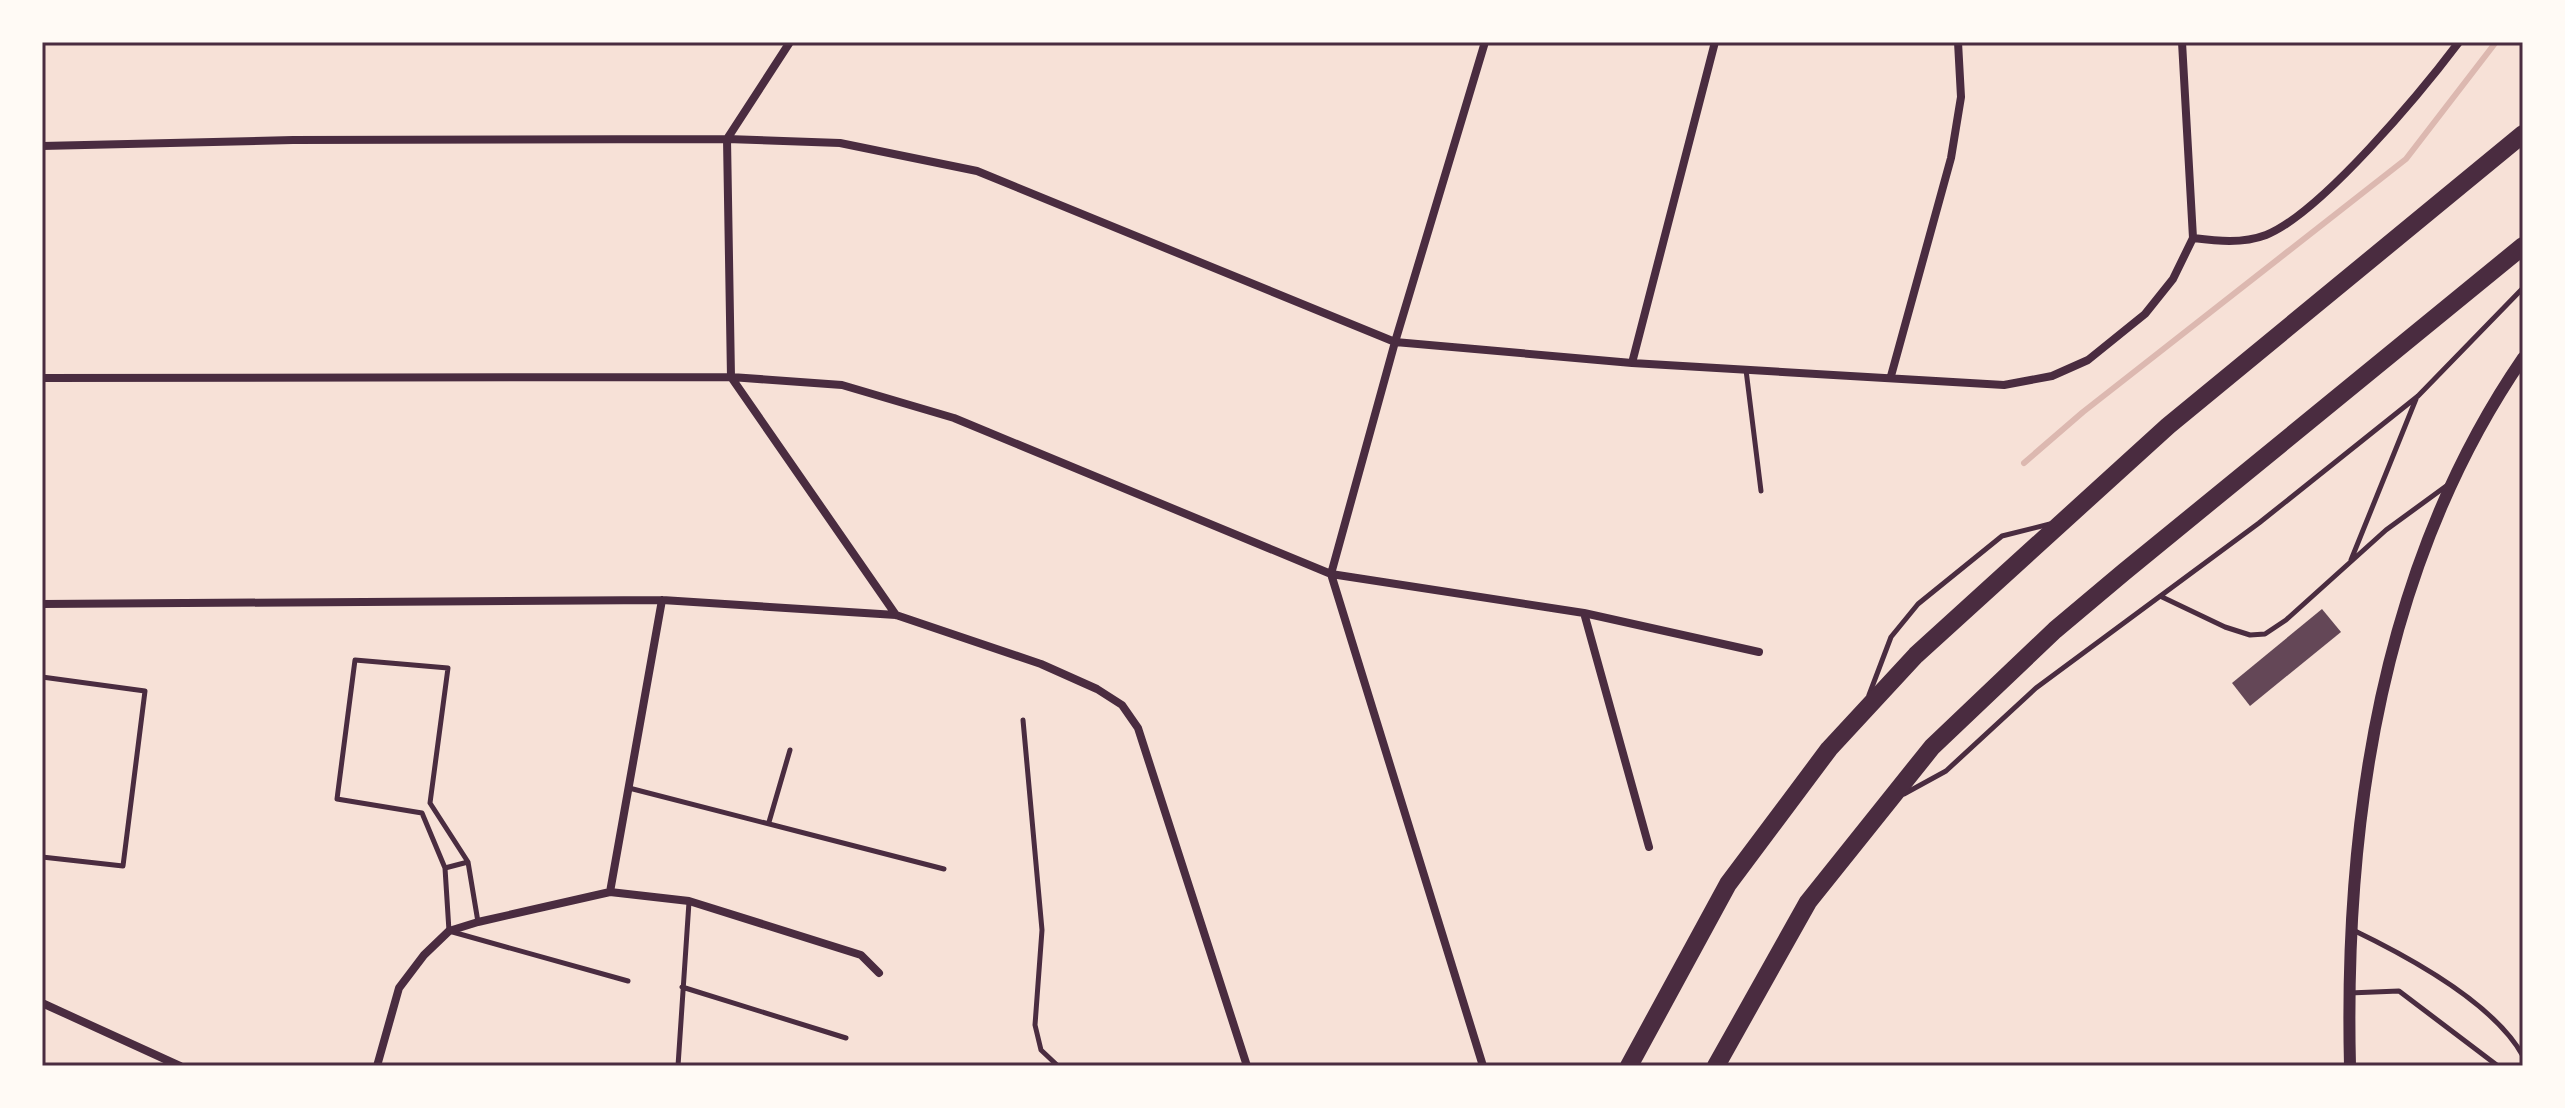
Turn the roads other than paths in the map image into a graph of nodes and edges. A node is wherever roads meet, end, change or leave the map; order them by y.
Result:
1 (790, 42) edge
2 (1485, 42) edge
3 (1715, 42) edge
4 (1958, 42) edge
5 (2459, 42) edge
6 (2183, 43) edge
7 (2523, 134) edge
8 (727, 139) junction
9 (42, 146) edge
10 (2193, 238) junction
11 (2523, 246) edge
12 (2523, 288) edge
13 (1395, 342) junction
14 (2523, 358) edge
15 (1632, 363) junction
16 (1746, 369) junction
17 (1891, 376) junction
18 (731, 377) junction
19 (42, 378) edge
20 (2418, 396) junction
21 (2450, 484) junction
22 (1761, 491) dead end
23 (2066, 519) junction
24 (2351, 561) junction
25 (1331, 574) junction
26 (2160, 596) junction
27 (662, 600) junction
28 (42, 604) edge
29 (1584, 613) junction
30 (896, 615) junction
31 (1759, 652) dead end
32 (42, 677) edge
33 (1863, 712) junction
34 (1023, 720) dead end
35 (790, 750) dead end
36 (628, 788) junction
37 (1882, 806) junction
38 (769, 822) junction
39 (1649, 847) dead end
40 (42, 857) edge
41 (468, 862) junction
42 (445, 868) junction
43 (944, 869) dead end
44 (610, 892) junction
45 (689, 901) junction
46 (478, 922) junction
47 (2350, 928) junction
48 (449, 931) junction
49 (879, 973) dead end
50 (628, 981) dead end
51 (682, 987) junction
52 (2348, 993) junction
53 (42, 1003) edge
54 (846, 1038) dead end
55 (2523, 1056) edge
56 (180, 1066) edge
57 (377, 1066) edge
58 (678, 1066) edge
59 (1058, 1066) edge
60 (1247, 1066) edge
61 (1483, 1066) edge
62 (1629, 1066) edge
63 (1716, 1066) edge
64 (2350, 1066) edge
65 (2498, 1066) edge

1 - 8 street
2 - 13 street
3 - 15 street
4 - 17 street
5 - 10 street
6 - 10 street
7 - 23 highway
8 - 9 street
8 - 13 street
8 - 18 street
10 - 17 street
11 - 37 highway
12 - 20 lane
13 - 15 street
13 - 25 street
14 - 21 street
15 - 16 street
16 - 17 street
16 - 22 lane
18 - 19 street
18 - 25 street
18 - 30 street
20 - 24 lane
20 - 26 lane
21 - 24 lane
21 - 47 street
23 - 33 highway
23 - 33 lane
24 - 26 lane
25 - 29 street
25 - 61 street
26 - 37 lane
27 - 28 street
27 - 30 street
27 - 36 street
29 - 31 street
29 - 39 street
30 - 60 street
32 - 40 lane
33 - 62 highway
34 - 59 lane
35 - 38 lane
36 - 38 lane
36 - 44 street
37 - 63 highway
38 - 43 lane
41 - 42 lane
41 - 42 lane
41 - 46 lane
42 - 48 lane
44 - 45 street
44 - 46 street
45 - 49 street
45 - 51 lane
46 - 48 street
47 - 52 street
47 - 55 lane
48 - 50 lane
48 - 57 street
51 - 54 lane
51 - 58 lane
52 - 64 street
52 - 65 lane
53 - 56 street

